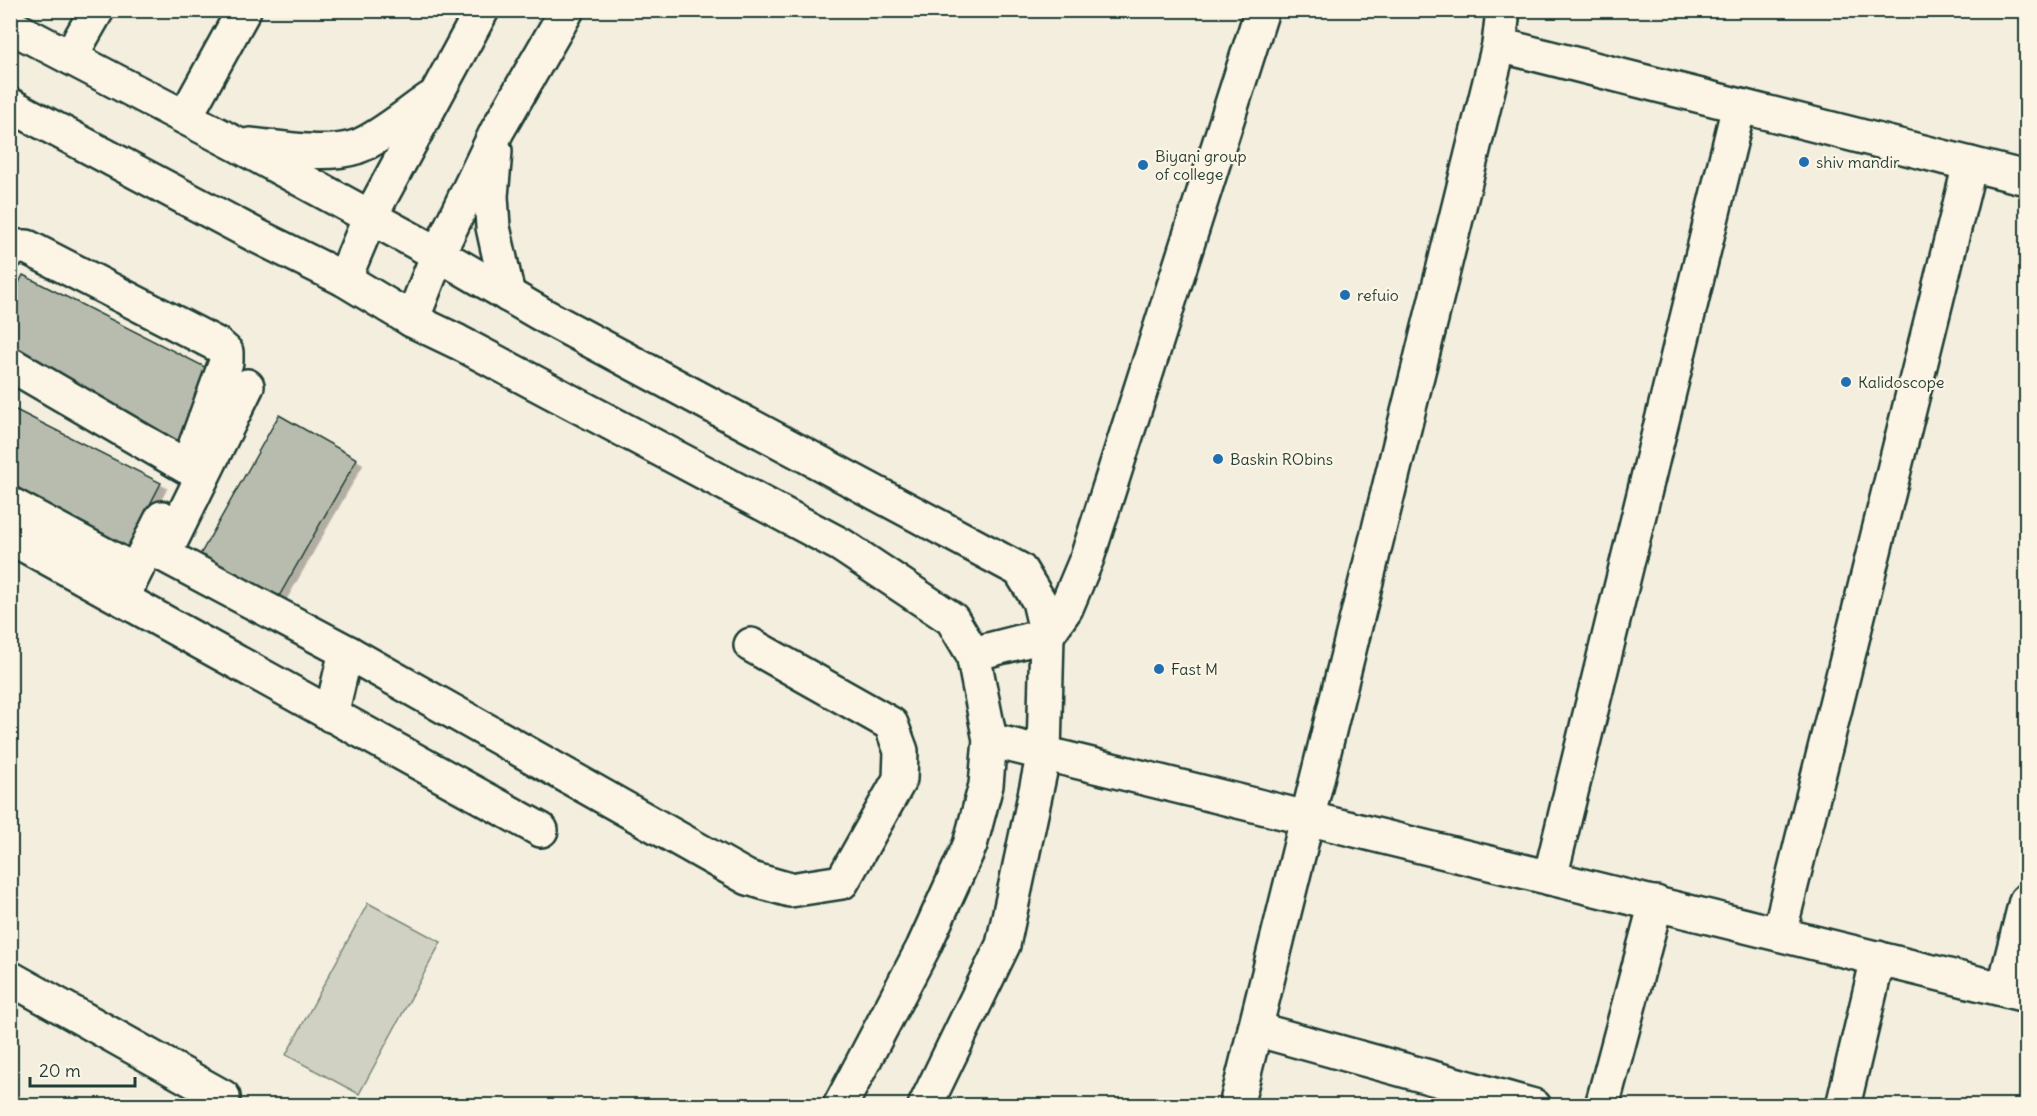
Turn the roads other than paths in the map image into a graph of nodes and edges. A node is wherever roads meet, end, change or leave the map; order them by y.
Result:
1 (97, 10) edge
2 (244, 10) edge
3 (567, 10) edge
4 (1262, 10) edge
5 (1503, 10) edge
6 (476, 13) edge
7 (10, 26) edge
8 (1498, 45) junction
9 (70, 57) junction
10 (434, 96) junction
11 (10, 105) edge
12 (1739, 106) junction
13 (185, 117) junction
14 (497, 131) junction
15 (236, 144) junction
16 (1970, 164) junction
17 (2026, 178) edge
18 (370, 218) junction
19 (10, 251) edge
20 (438, 254) junction
21 (344, 279) junction
22 (508, 295) junction
23 (412, 320) junction
24 (10, 364) edge
25 (247, 386) dead end
26 (187, 467) junction
27 (10, 504) edge
28 (10, 537) edge
29 (164, 555) junction
30 (132, 593) junction
31 (1047, 634) junction
32 (752, 645) dead end
33 (349, 653) junction
34 (974, 654) junction
35 (331, 715) junction
36 (990, 740) junction
37 (1044, 753) junction
38 (1308, 818) junction
39 (540, 830) dead end
40 (1550, 878) junction
41 (2026, 901) edge
42 (1656, 903) junction
43 (1779, 934) junction
44 (1878, 958) junction
45 (10, 978) edge
46 (2015, 992) edge
47 (1255, 1029) junction
48 (219, 1106) edge
49 (840, 1106) edge
50 (925, 1106) edge
51 (1236, 1106) edge
52 (1534, 1106) edge
53 (1602, 1106) edge
54 (1843, 1106) edge

1 - 9 street
2 - 13 street
3 - 14 street
4 - 31 street
5 - 8 street
6 - 10 street
7 - 9 street
8 - 12 street
8 - 38 street
9 - 13 street
10 - 15 street
10 - 18 street
11 - 21 street
12 - 16 street
12 - 40 street
13 - 15 street
14 - 20 street
14 - 22 street
15 - 18 street
16 - 17 street
16 - 43 street
18 - 20 street
18 - 21 street
19 - 26 street
20 - 22 street
20 - 23 street
21 - 23 street
22 - 31 street
23 - 34 street
24 - 26 street
25 - 29 street
26 - 30 street
27 - 30 street
28 - 30 street
29 - 30 street
29 - 33 street
30 - 35 street
31 - 34 street
31 - 37 street
32 - 33 street
33 - 35 street
34 - 36 street
35 - 39 street
36 - 37 street
36 - 49 street
37 - 38 street
37 - 50 street
38 - 40 street
38 - 47 street
40 - 42 street
41 - 46 street
42 - 43 street
42 - 53 street
43 - 44 street
44 - 46 street
44 - 54 street
45 - 48 street
47 - 51 street
47 - 52 street

